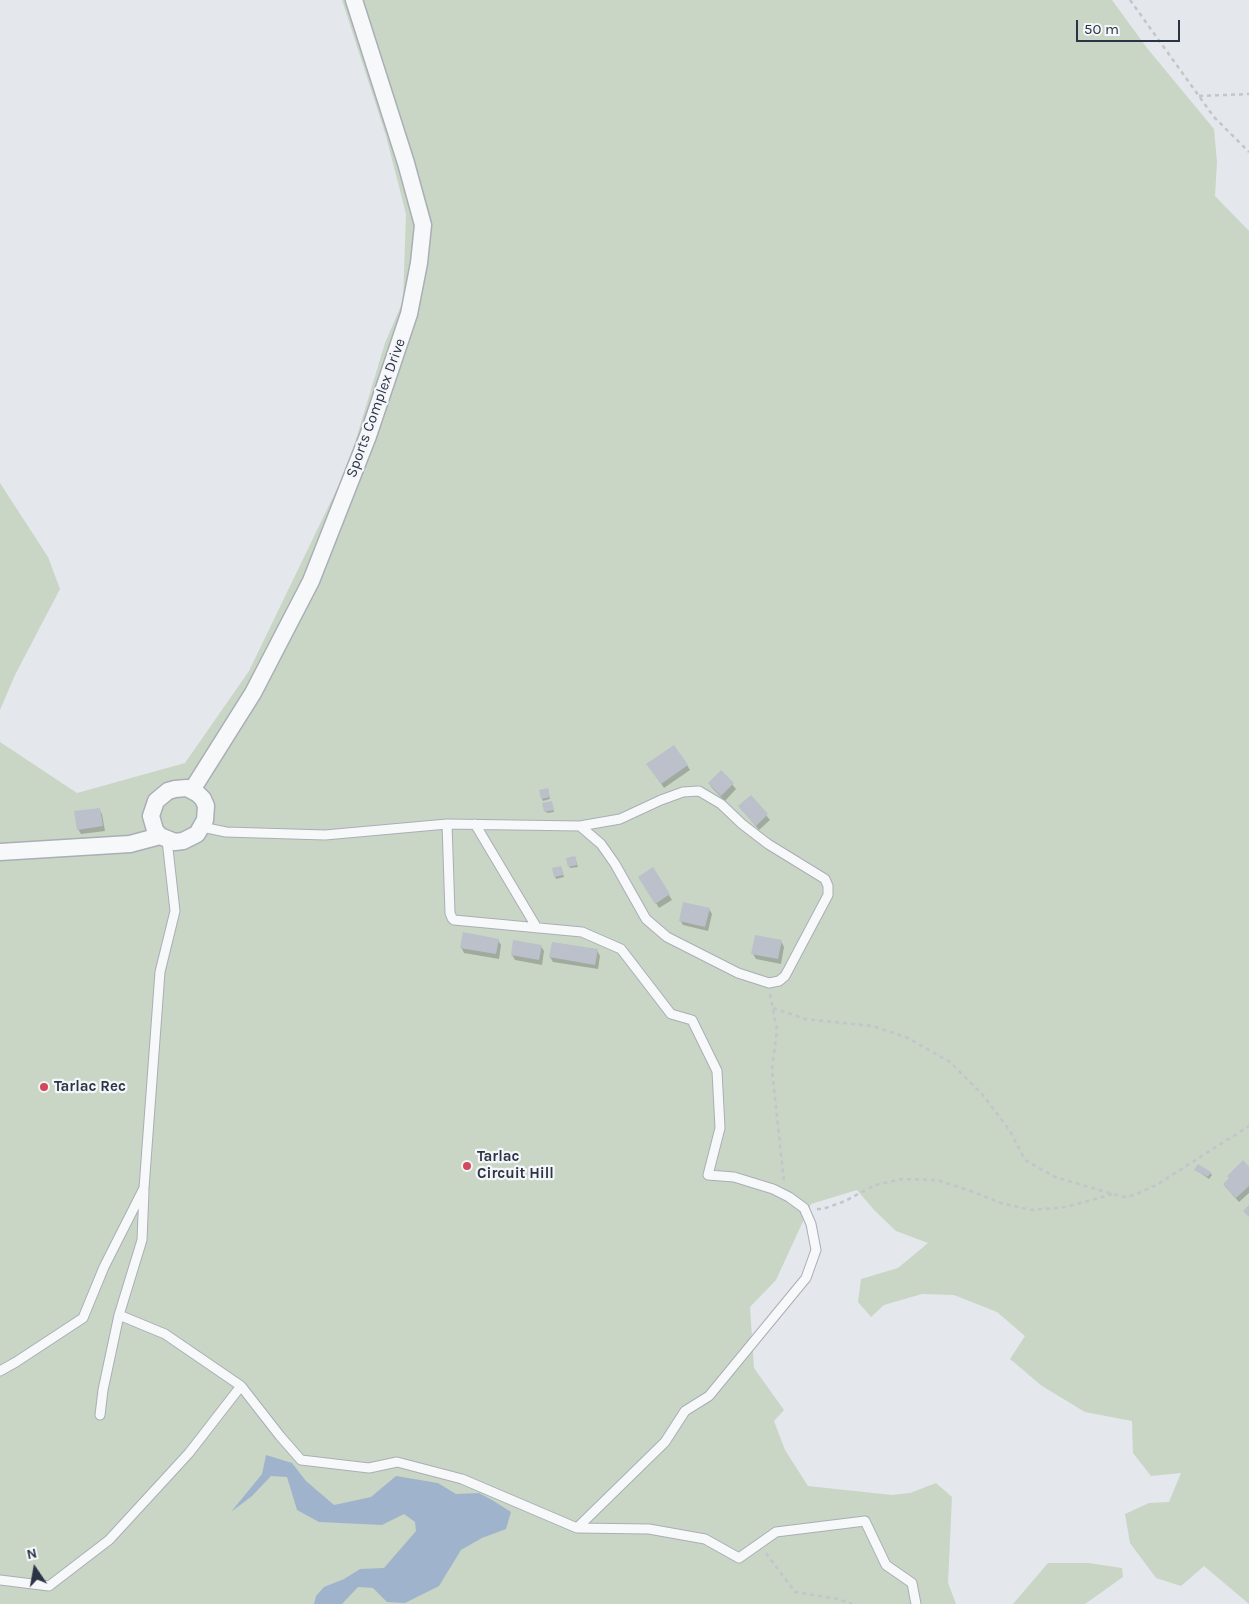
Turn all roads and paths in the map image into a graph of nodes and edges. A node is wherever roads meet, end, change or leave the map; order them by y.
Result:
1 (354, 0) edge
2 (1130, 0) edge
3 (1249, 94) edge
4 (1199, 96) junction
5 (1249, 152) edge
6 (192, 790) junction
7 (447, 824) junction
8 (474, 824) junction
9 (580, 826) junction
10 (202, 827) junction
11 (164, 838) junction
12 (0, 852) edge
13 (537, 928) junction
14 (769, 983) junction
15 (773, 1008) junction
16 (1249, 1126) edge
17 (144, 1188) junction
18 (1113, 1194) junction
19 (789, 1197) junction
20 (804, 1208) junction
21 (119, 1315) junction
22 (0, 1371) edge
23 (241, 1386) junction
24 (100, 1415) dead end
25 (577, 1528) junction
26 (759, 1544) junction
27 (0, 1580) edge
28 (852, 1604) edge
29 (916, 1604) edge

1 - 6 street, Sports Complex Drive
2 - 4 path
3 - 4 path
4 - 5 path
6 - 10 street
6 - 11 street
7 - 8 lane
7 - 10 lane
7 - 13 lane
8 - 9 lane
8 - 13 lane
9 - 14 lane
9 - 14 lane
10 - 11 street
11 - 12 street
11 - 17 lane
13 - 19 lane
14 - 15 path
15 - 18 path
15 - 19 path
16 - 18 path
17 - 21 lane
17 - 22 lane
18 - 20 path
19 - 20 lane
20 - 25 lane
21 - 23 lane
21 - 24 lane
23 - 25 lane
23 - 27 lane
25 - 26 lane
26 - 28 path
26 - 29 lane

